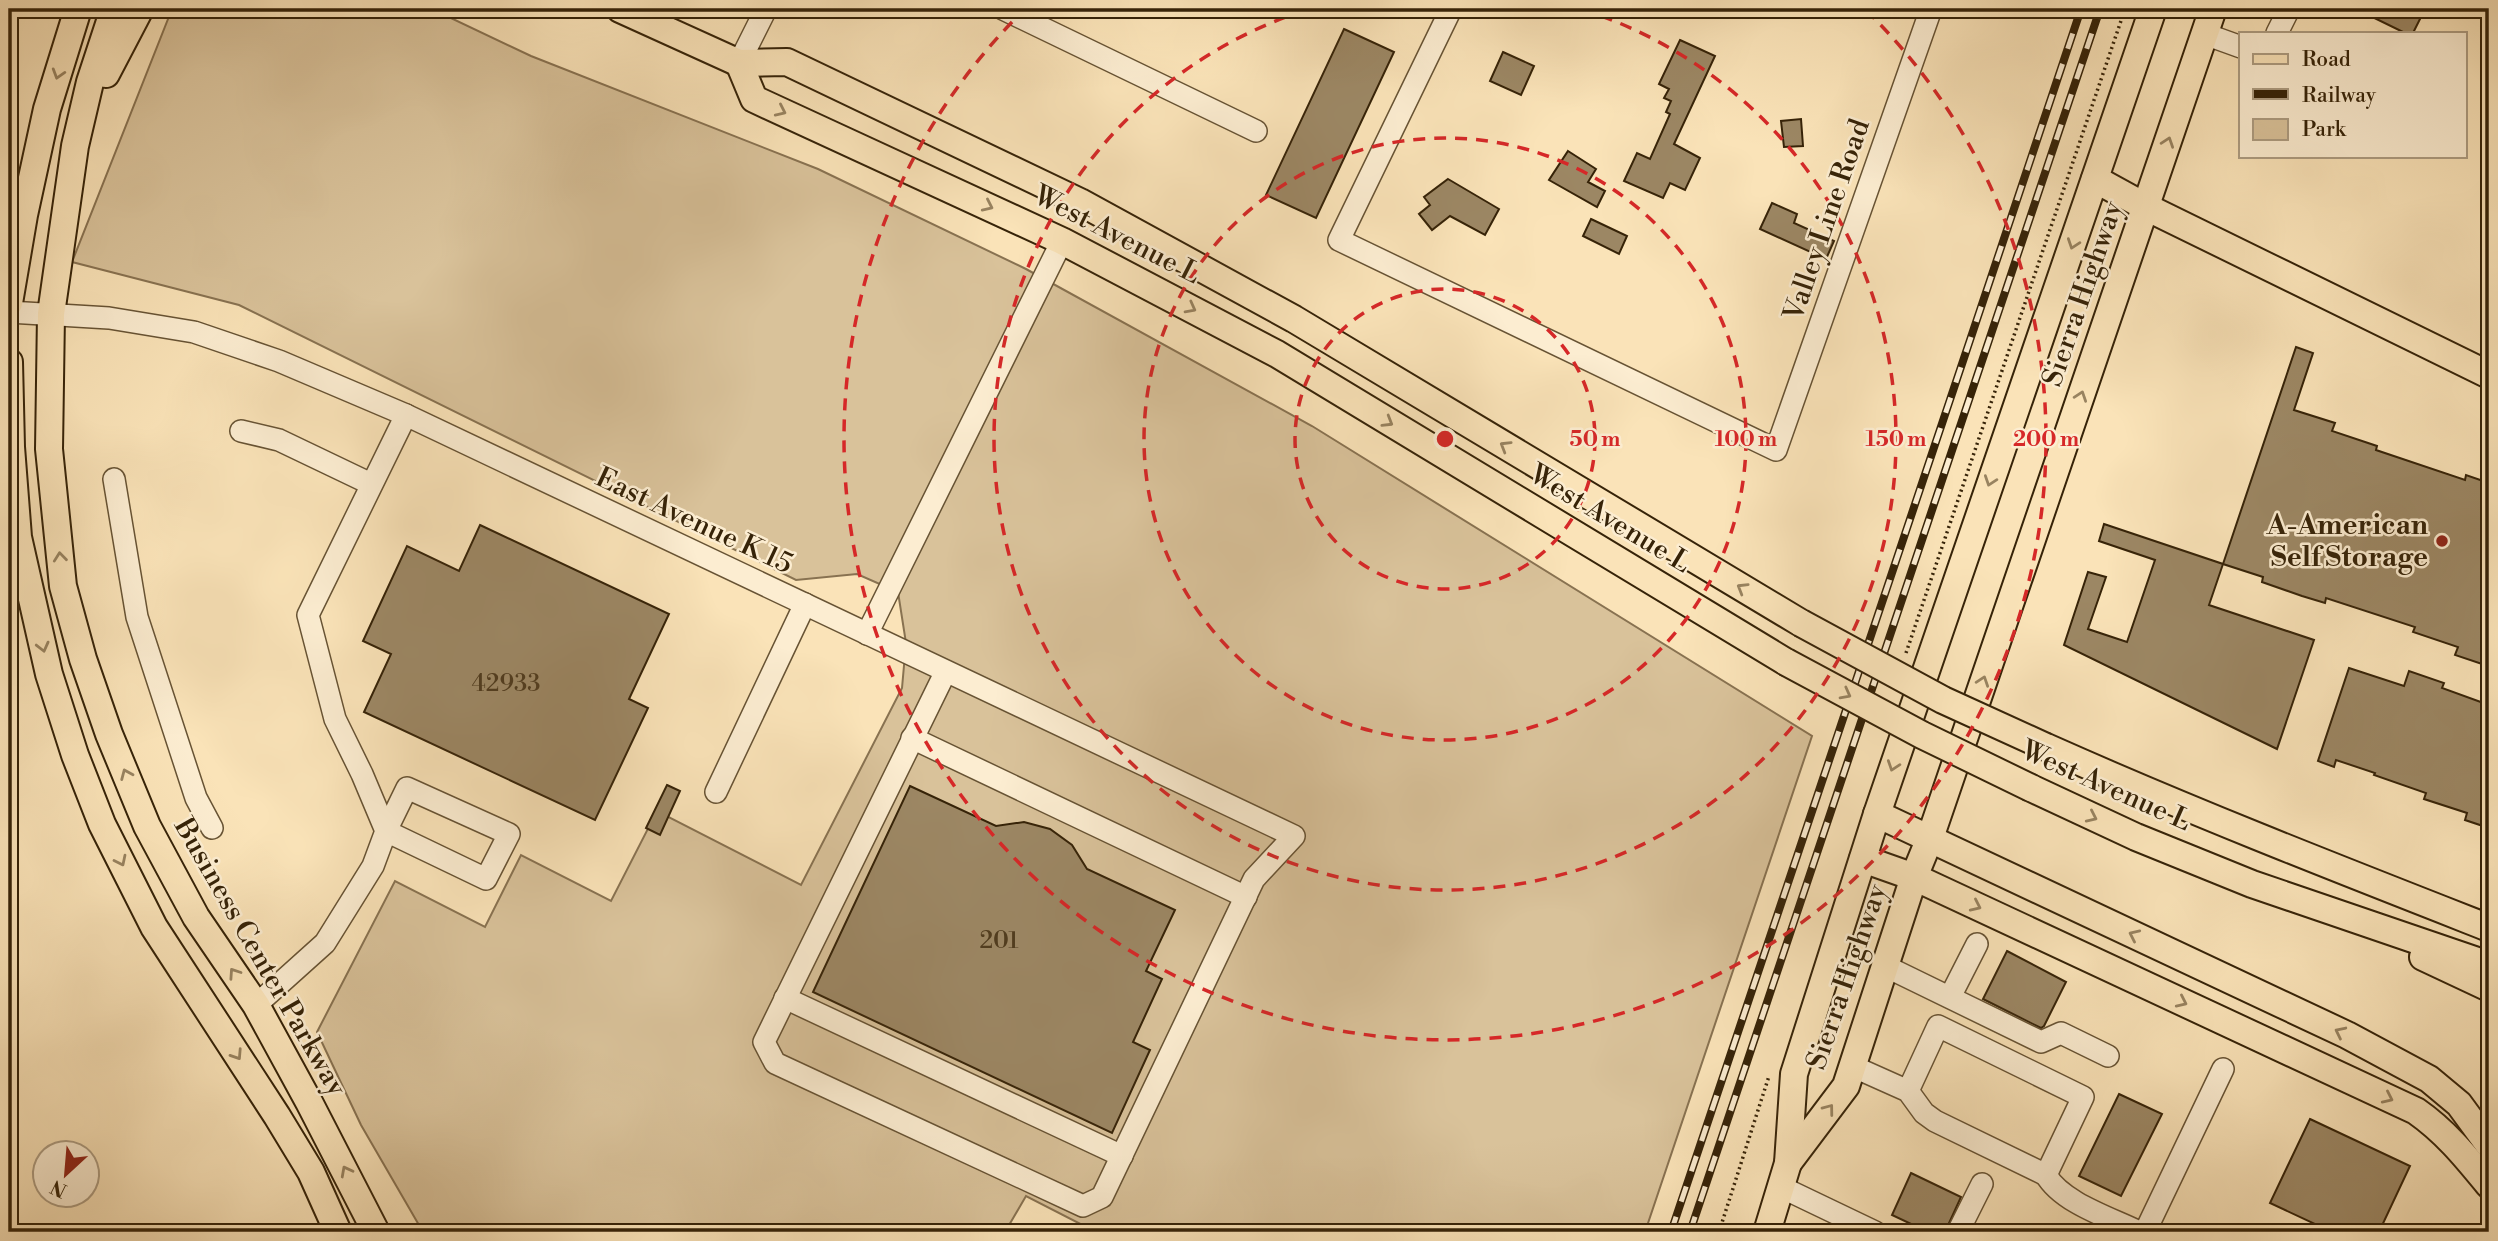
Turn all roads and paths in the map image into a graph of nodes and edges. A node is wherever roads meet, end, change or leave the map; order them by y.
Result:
1 (78, 9) edge
2 (114, 9) edge
3 (140, 9) edge
4 (620, 9) edge
5 (766, 9) edge
6 (1003, 9) edge
7 (1451, 9) edge
8 (1931, 9) edge
9 (2154, 9) edge
10 (2213, 9) edge
11 (2289, 9) edge
12 (2278, 32) edge
13 (2204, 34) junction
14 (2239, 46) edge
15 (739, 63) junction
16 (1256, 131) dead end
17 (75, 146) junction
18 (2095, 179) junction
19 (2146, 207) junction
20 (1062, 241) junction
21 (9, 303) edge
22 (9, 312) edge
23 (51, 314) junction
24 (9, 362) edge
25 (2489, 375) edge
26 (406, 415) junction
27 (241, 432) dead end
28 (114, 479) dead end
29 (371, 484) junction
30 (805, 604) junction
31 (867, 634) junction
32 (946, 671) junction
33 (912, 738) junction
34 (716, 792) dead end
35 (1877, 814) junction
36 (212, 828) dead end
37 (386, 831) junction
38 (1930, 838) junction
39 (2275, 845) junction
40 (1863, 859) junction
41 (1914, 877) junction
42 (1245, 897) junction
43 (2308, 902) junction
44 (2489, 912) edge
45 (2489, 928) edge
46 (1977, 944) dead end
47 (2489, 965) edge
48 (1885, 966) junction
49 (2489, 989) edge
50 (1950, 997) junction
51 (785, 998) junction
52 (256, 1005) junction
53 (2108, 1056) dead end
54 (1852, 1066) junction
55 (2223, 1069) dead end
56 (1908, 1091) junction
57 (2489, 1145) edge
58 (1122, 1156) junction
59 (1785, 1175) junction
60 (2046, 1175) junction
61 (1982, 1184) dead end
62 (2489, 1185) edge
63 (338, 1232) edge
64 (376, 1232) edge
65 (1767, 1232) edge
66 (1875, 1232) edge
67 (1958, 1232) edge
68 (2139, 1232) edge
69 (2145, 1232) edge

1 -> 21 main road
2 - 17 main road, Business Center Parkway
3 - 17 main road
4 - 15 main road, West Avenue L
5 - 15 street
6 - 16 street
7 - 8 street, Valley Line Road
9 - 18 main road, Sierra Highway
10 - 13 main road, Sierra Highway
11 - 12 street
13 - 14 street
19 -> 13 main road, Sierra Highway
15 -> 20 main road, West Avenue L
39 -> 15 main road, West Avenue L, bridge
17 - 23 main road, Business Center Parkway
18 - 19 main road
18 -> 35 main road, Sierra Highway
19 - 25 main road
38 -> 19 main road, Sierra Highway
20 - 31 street
20 -> 43 main road, West Avenue L, bridge
22 - 23 street, East Avenue K 15
23 - 26 street, East Avenue K 15
52 -> 23 main road, Business Center Parkway
24 -> 63 main road
26 - 29 street
26 - 30 street, East Avenue K 15
27 - 29 street
28 - 36 street
29 - 37 street
30 - 31 street, East Avenue K 15
30 - 34 street
31 - 32 street, East Avenue K 15
32 - 33 street
32 - 42 street, East Avenue K 15
33 - 42 street
33 - 51 street
35 - 38 main road
35 - 40 main road, Sierra Highway
37 - 37 street
37 - 52 street
38 - 41 main road, Sierra Highway
57 -> 38 main road
39 - 44 main road
39 - 45 main road, West Avenue L
40 - 41 main road
40 - 59 main road, Sierra Highway
41 - 48 main road, Sierra Highway
41 -> 62 main road
42 - 58 street
43 - 47 main road, West Avenue L
43 - 49 main road
46 - 50 street
48 - 50 street
48 - 54 main road, Sierra Highway
50 - 53 street
51 - 58 street
51 - 58 street
64 -> 52 main road, Business Center Parkway
54 - 56 street
59 -> 54 main road, Sierra Highway
55 - 69 street
56 - 60 street
56 - 60 street
59 - 65 main road, Sierra Highway
59 - 66 street
60 - 68 street
61 - 67 street

